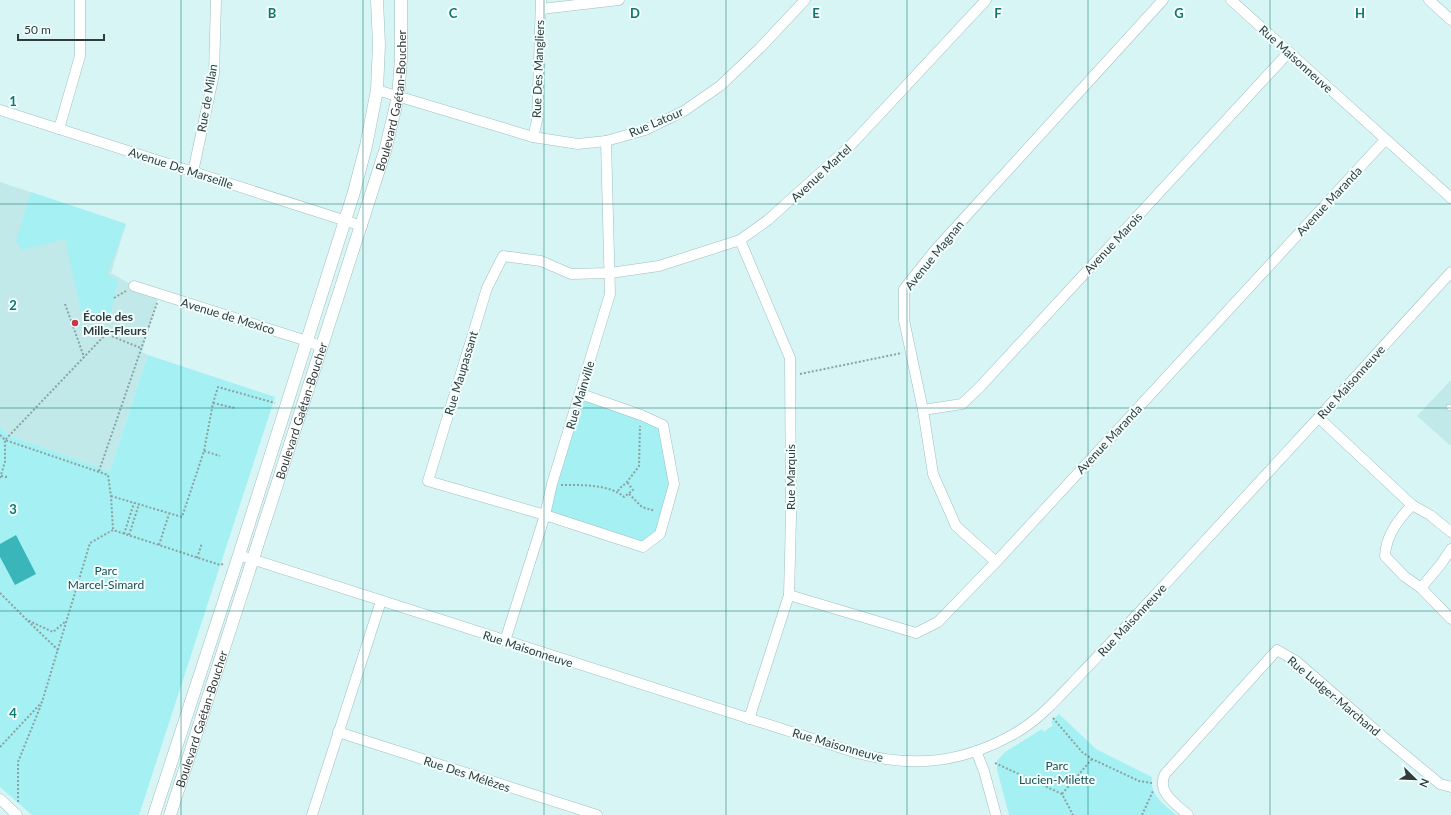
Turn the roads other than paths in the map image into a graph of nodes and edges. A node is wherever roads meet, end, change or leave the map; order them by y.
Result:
1 (80, 0) edge
2 (216, 0) edge
3 (377, 0) edge
4 (401, 0) edge
5 (619, 0) edge
6 (805, 0) edge
7 (986, 0) edge
8 (1163, 0) edge
9 (1231, 0) edge
10 (1429, 0) edge
11 (541, 4) edge
12 (1451, 20) edge
13 (1289, 52) junction
14 (377, 90) junction
15 (398, 97) junction
16 (0, 110) edge
17 (59, 129) junction
18 (533, 137) junction
19 (1385, 140) junction
20 (606, 142) junction
21 (193, 172) junction
22 (1451, 198) edge
23 (345, 221) junction
24 (362, 226) junction
25 (740, 240) junction
26 (1451, 272) edge
27 (610, 273) junction
28 (134, 286) road end
29 (307, 341) junction
30 (322, 347) junction
31 (580, 394) junction
32 (923, 410) junction
33 (1319, 418) junction
34 (1412, 505) junction
35 (545, 515) junction
36 (1451, 532) edge
37 (1451, 549) edge
38 (239, 555) junction
39 (254, 560) junction
40 (996, 562) junction
41 (1421, 588) junction
42 (789, 595) junction
43 (381, 601) junction
44 (1451, 619) edge
45 (505, 641) junction
46 (749, 719) junction
47 (338, 732) junction
48 (976, 751) junction
49 (1451, 787) edge
50 (0, 799) edge
51 (18, 811) edge
52 (154, 815) edge
53 (170, 815) edge
54 (312, 815) edge
55 (596, 815) edge
56 (996, 815) edge
57 (1188, 815) edge

1 - 17 street
2 - 21 street, Rue de Milan
3 - 14 street, Boulevard Gaétan-Boucher
4 - 15 street, Boulevard Gaétan-Boucher
5 - 11 street
6 - 20 street, Rue Latour
7 - 25 street, Avenue Martel
8 - 32 street, Avenue Magnan
9 - 13 street, Rue Maisonneuve
10 - 12 street
11 - 18 street, Rue Des Mangliers
13 - 19 street, Rue Maisonneuve
13 - 32 street, Avenue Marois
14 - 15 street, Rue Latour
14 - 23 street, Boulevard Gaétan-Boucher
15 - 18 street, Rue Latour
15 - 24 street, Boulevard Gaétan-Boucher
16 - 17 street, Avenue De Marseille
17 - 21 street, Avenue De Marseille
18 - 20 street, Rue Latour
19 - 22 street, Rue Maisonneuve
19 - 40 street, Avenue Maranda
20 - 27 street, Rue Mainville
21 - 23 street, Avenue De Marseille
23 - 24 street, Avenue De Marseille
23 - 29 street, Boulevard Gaétan-Boucher
24 - 30 street, Boulevard Gaétan-Boucher
25 - 27 street, Avenue Martel
25 - 42 street, Rue Marquis
26 - 33 street, Rue Maisonneuve
27 - 31 street, Rue Mainville
27 - 35 street, Rue Maupassant
28 - 29 street, Avenue de Mexico
29 - 30 street, Avenue de Mexico
29 - 38 street, Boulevard Gaétan-Boucher
30 - 39 street, Boulevard Gaétan-Boucher
31 - 35 street, Rue Mainville
31 - 35 street
32 - 40 street, Avenue Magnan
33 - 34 street
33 - 48 street, Rue Maisonneuve
34 - 36 street
34 - 41 street
35 - 45 street, Rue Mainville
37 - 41 street
38 - 39 street, Rue Maisonneuve
38 - 52 street, Boulevard Gaétan-Boucher
39 - 43 street, Rue Maisonneuve
39 - 53 street, Boulevard Gaétan-Boucher
40 - 42 street, Avenue Maranda
41 - 44 street
42 - 46 street, Rue Marquis
43 - 45 street, Rue Maisonneuve
43 - 47 street
45 - 46 street, Rue Maisonneuve
46 - 48 street, Rue Maisonneuve
47 - 54 street
47 - 55 street, Rue Des Mélèzes
48 - 56 street
49 - 57 street, Rue Ludger-Marchand
50 - 51 street

